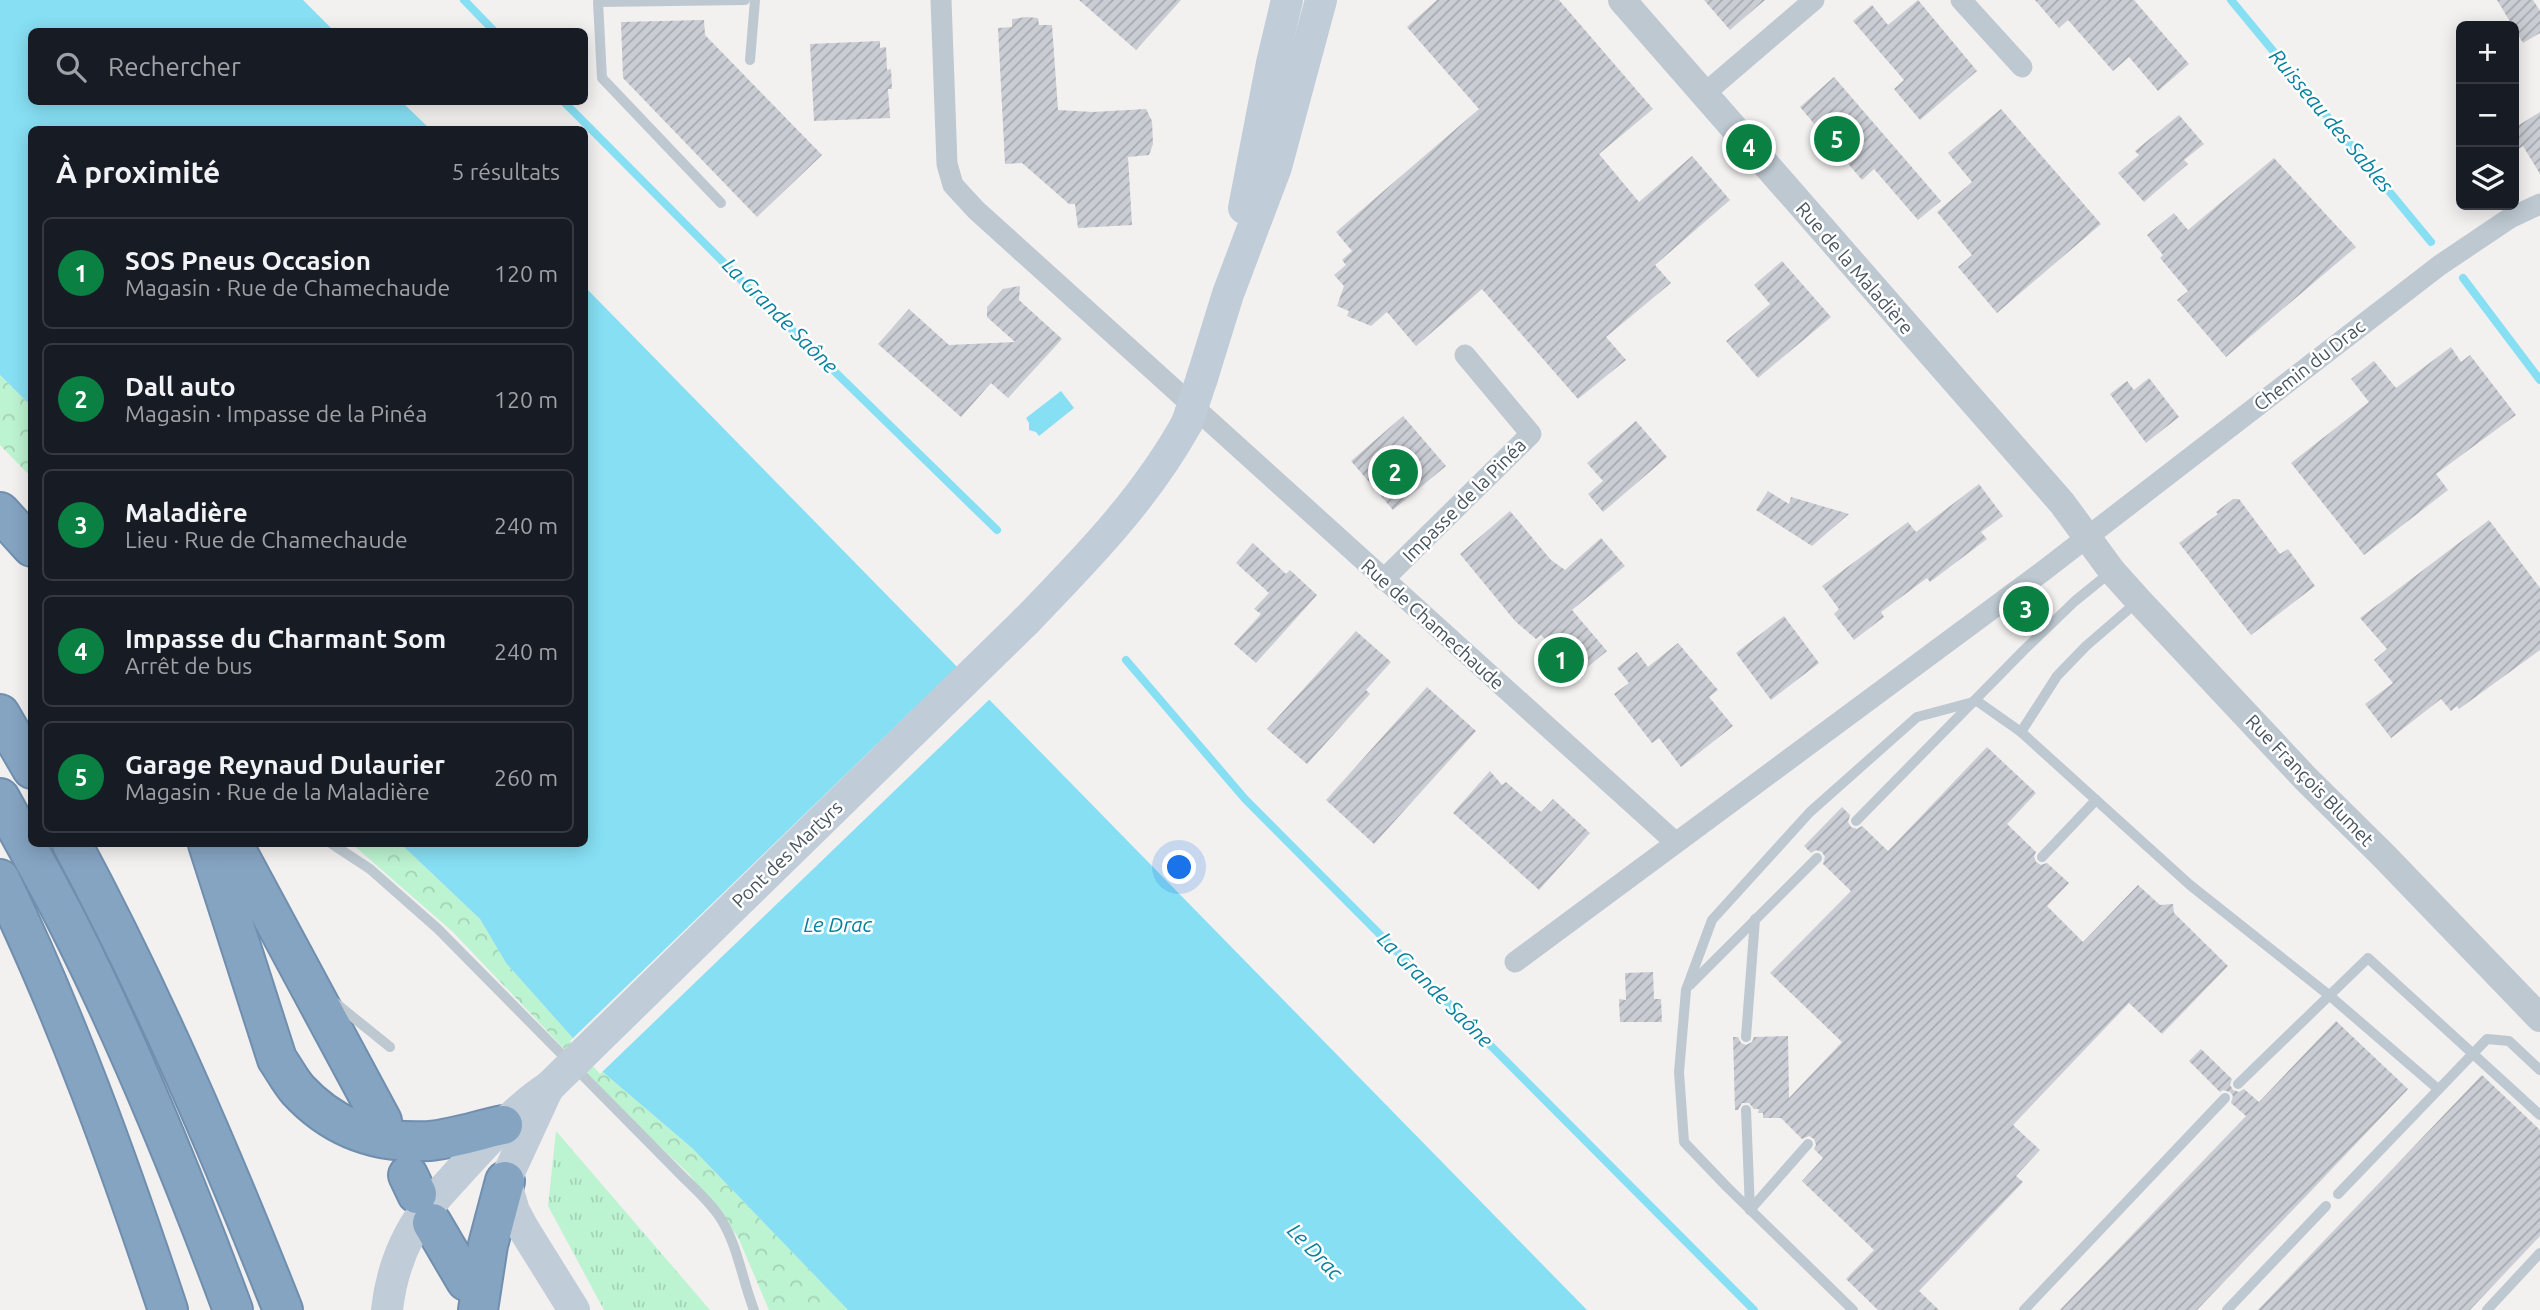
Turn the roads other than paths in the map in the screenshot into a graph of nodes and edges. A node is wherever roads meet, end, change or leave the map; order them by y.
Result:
1 (745, 0) edge
2 (755, 0) edge
3 (941, 0) edge
4 (1287, 0) edge
5 (1321, 0) edge
6 (1327, 0) edge
7 (1622, 0) edge
8 (1814, 0) edge
9 (1961, 0) edge
10 (1312, 35) junction
11 (750, 60) dead end
12 (2022, 67) dead end
13 (1704, 94) junction
14 (721, 203) dead end
15 (2539, 206) edge
16 (1228, 294) junction
17 (1465, 355) dead end
18 (0, 512) edge
19 (2085, 537) junction
20 (28, 543) edge
21 (2112, 571) junction
22 (1383, 580) junction
23 (2139, 601) junction
24 (1977, 701) junction
25 (0, 714) edge
26 (2021, 732) junction
27 (28, 762) edge
28 (0, 798) edge
29 (2096, 800) junction
30 (1856, 821) dead end
31 (1675, 842) junction
32 (74, 847) edge
33 (209, 847) edge
34 (235, 847) edge
35 (337, 847) edge
36 (2042, 857) dead end
37 (1817, 858) dead end
38 (0, 879) edge
39 (1755, 919) junction
40 (1515, 962) dead end
41 (309, 983) junction
42 (1686, 990) junction
43 (2330, 996) junction
44 (2540, 1018) edge
45 (1746, 1037) dead end
46 (390, 1047) dead end
47 (2473, 1052) junction
48 (2540, 1070) edge
49 (2238, 1084) dead end
50 (549, 1087) junction
51 (2438, 1090) junction
52 (2225, 1098) dead end
53 (1746, 1110) dead end
54 (2540, 1115) edge
55 (382, 1121) dead end
56 (503, 1125) junction
57 (1808, 1144) dead end
58 (505, 1181) junction
59 (2338, 1194) dead end
60 (419, 1197) dead end
61 (2326, 1206) dead end
62 (1750, 1210) junction
63 (2540, 1253) edge
64 (472, 1296) edge
65 (167, 1310) edge
66 (233, 1310) edge
67 (283, 1310) edge
68 (387, 1310) edge
69 (575, 1310) edge
70 (754, 1310) edge
71 (1853, 1310) edge
72 (2024, 1310) edge
73 (2227, 1310) edge
74 (2487, 1310) edge

1 - 14 lane
2 - 11 lane
3 - 22 street, Rue de Chamechaude
4 - 16 main road
5 - 10 main road
6 - 10 street
7 - 13 street, Rue de la Maladière
8 - 13 street
9 - 12 street
10 - 16 main road
13 - 19 street, Rue de la Maladière
15 - 19 street, Chemin du Drac
16 - 50 main road, Pont des Martyrs, bridge
17 - 22 street, Impasse de la Pinéa
18 - 20 highway
19 - 21 street, Rue François Blumet
19 - 31 street
21 - 23 street, Rue François Blumet
21 - 24 lane
22 - 31 street, Rue de Chamechaude
23 - 26 lane
23 - 44 street, Rue François Blumet
24 - 26 lane
24 - 30 lane
24 - 42 lane
25 - 27 highway
26 - 29 lane
28 - 66 highway
29 - 36 lane
29 - 43 lane
31 - 40 street
32 - 67 highway
33 - 56 highway
34 - 41 highway
35 - 70 lane
37 - 39 lane
38 - 65 highway
39 - 42 lane
39 - 45 lane
41 - 46 lane
41 - 55 highway
42 - 62 lane
43 - 47 lane
43 - 49 lane
43 - 51 lane
47 - 48 lane
47 - 51 lane
47 - 54 lane
50 - 56 main road
50 - 58 main road
51 - 59 lane
52 - 72 lane
53 - 62 lane
56 - 68 main road
57 - 62 lane
58 - 64 highway
58 - 69 main road
60 - 64 highway
61 - 73 lane
62 - 71 lane
63 - 74 lane

